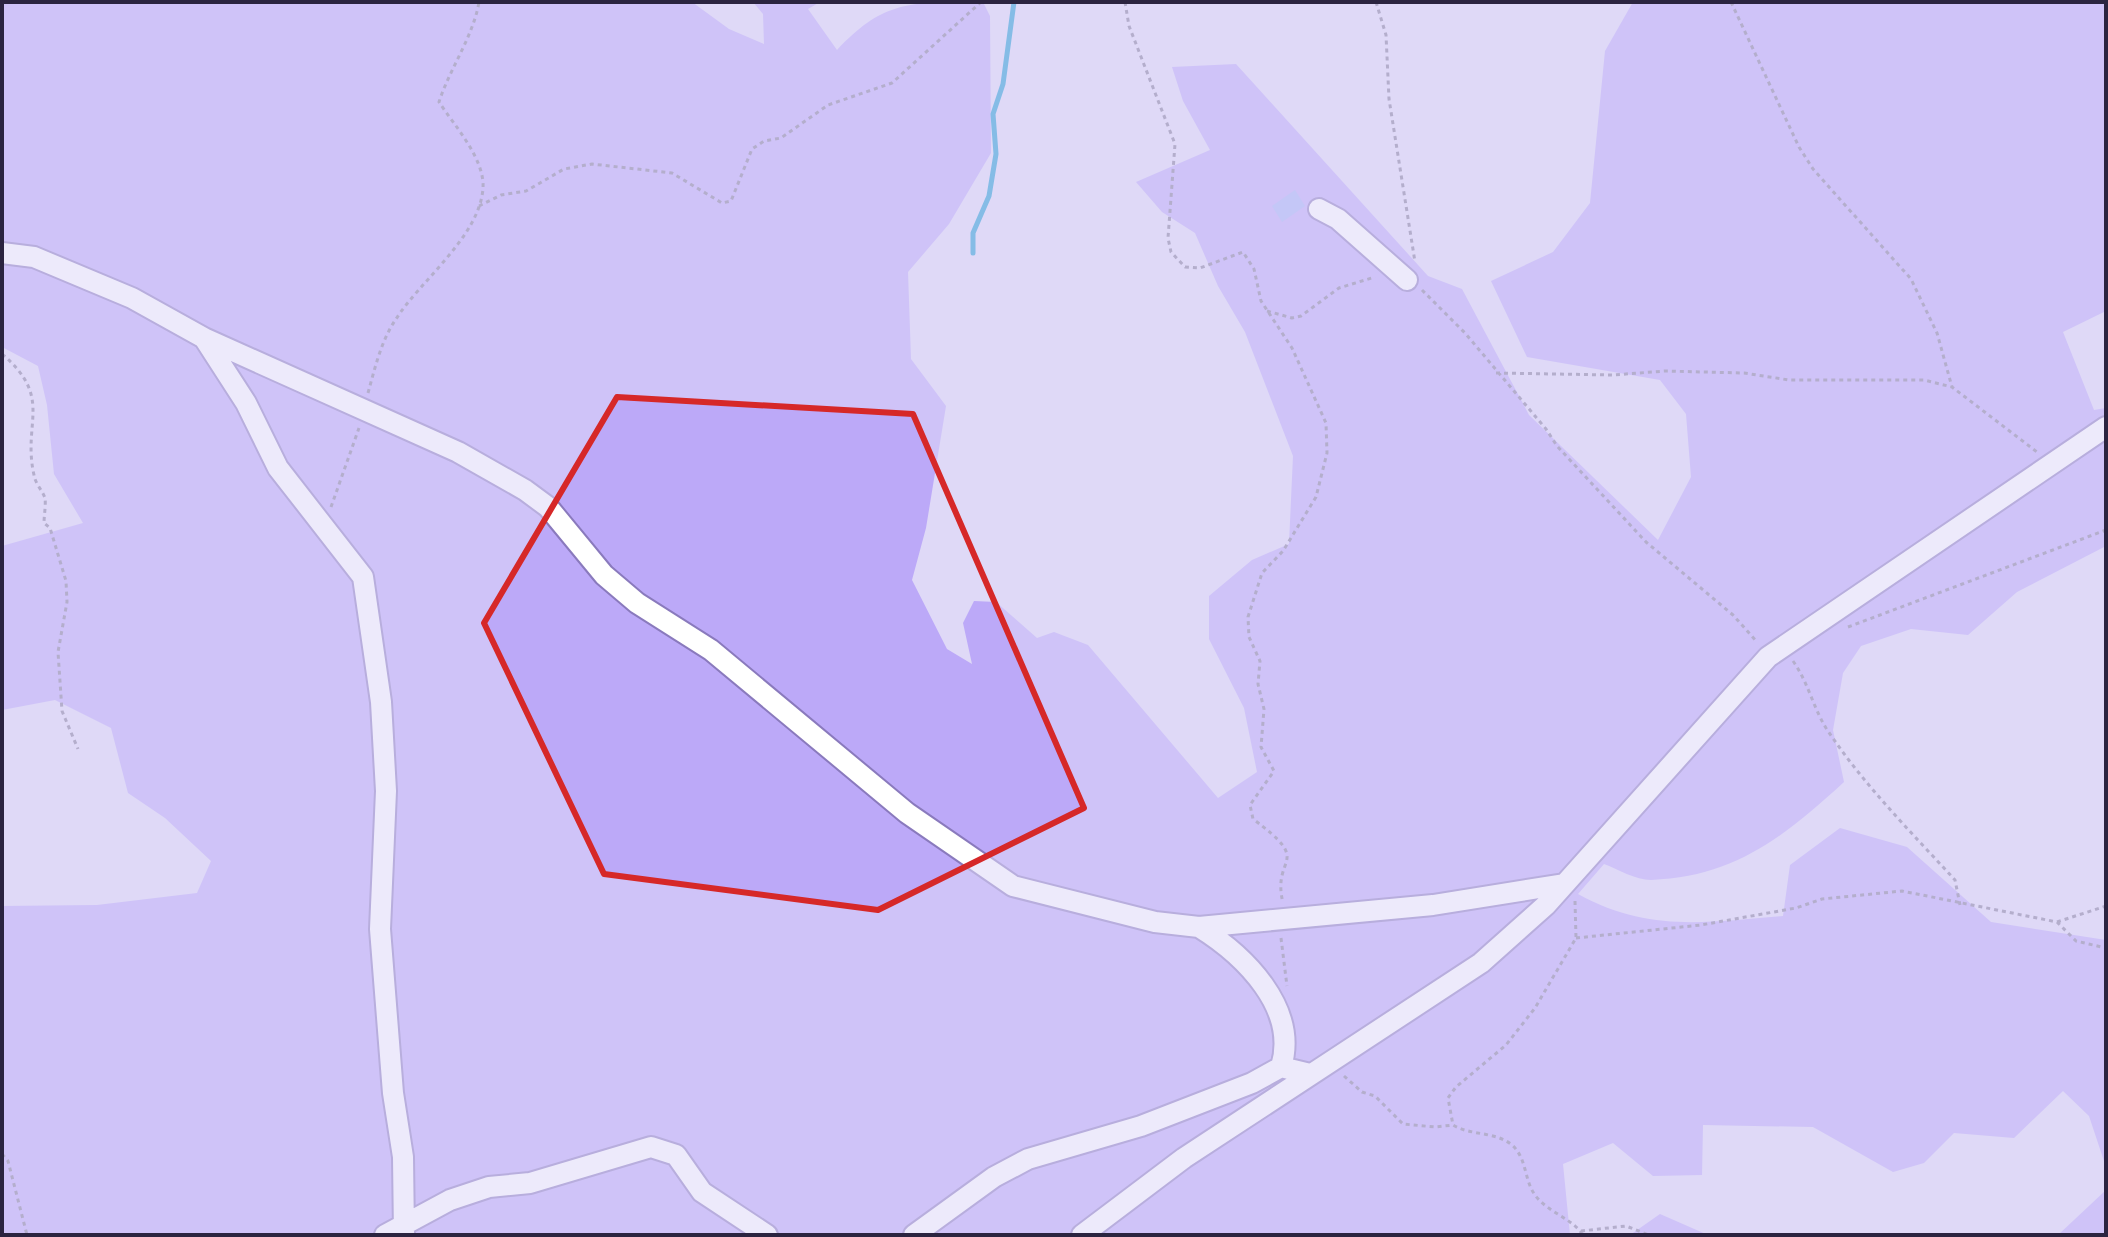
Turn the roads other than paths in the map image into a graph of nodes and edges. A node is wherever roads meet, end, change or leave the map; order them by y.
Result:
1 (1319, 209) dead end
2 (2, 253) edge
3 (1411, 282) road end
4 (204, 338) junction
5 (2106, 427) edge
6 (1571, 877) junction
7 (1199, 927) junction
8 (1281, 1067) junction
9 (1310, 1074) junction
10 (397, 1231) edge
11 (767, 1235) edge
12 (914, 1235) edge
13 (1082, 1235) edge

1 - 3 street
2 - 4 street
4 - 7 street
4 - 10 street
5 - 6 street
6 - 7 street
6 - 9 street
7 - 8 street
8 - 9 street
8 - 12 street
9 - 13 street
10 - 11 street

